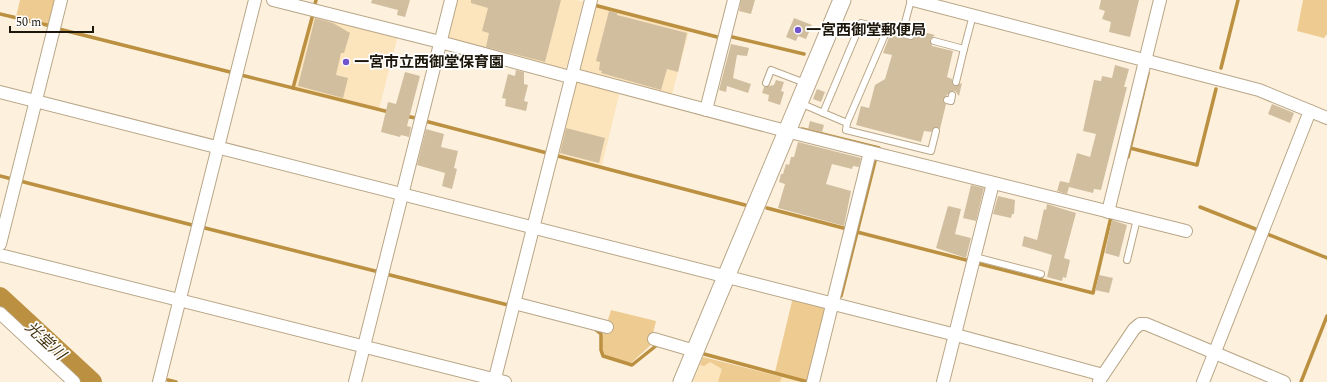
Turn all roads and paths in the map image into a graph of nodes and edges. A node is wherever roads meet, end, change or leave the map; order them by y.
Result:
1 (61, 0) edge
2 (255, 0) edge
3 (273, 0) edge
4 (451, 0) edge
5 (591, 0) edge
6 (842, 0) edge
7 (912, 0) edge
8 (1160, 0) edge
9 (731, 1) edge
10 (947, 4) edge
11 (973, 16) junction
12 (887, 30) junction
13 (902, 34) junction
14 (911, 36) dead end
15 (934, 41) dead end
16 (440, 42) junction
17 (964, 49) junction
18 (1145, 60) junction
19 (570, 77) junction
20 (956, 82) dead end
21 (766, 83) dead end
22 (806, 84) junction
23 (0, 92) edge
24 (952, 95) dead end
25 (948, 100) dead end
26 (36, 101) junction
27 (798, 102) junction
28 (706, 110) junction
29 (1310, 111) junction
30 (823, 113) junction
31 (1327, 118) edge
32 (847, 123) junction
33 (786, 131) junction
34 (936, 131) dead end
35 (218, 148) junction
36 (870, 152) junction
37 (993, 183) junction
38 (402, 194) junction
39 (1108, 212) junction
40 (1137, 219) junction
41 (532, 228) junction
42 (1186, 231) dead end
43 (0, 244) edge
44 (0, 255) edge
45 (975, 256) junction
46 (1127, 260) dead end
47 (1041, 274) dead end
48 (726, 277) junction
49 (180, 300) junction
50 (514, 302) junction
51 (833, 304) junction
52 (0, 313) edge
53 (607, 327) dead end
54 (956, 335) junction
55 (654, 339) dead end
56 (364, 347) junction
57 (695, 351) junction
58 (1215, 352) junction
59 (1101, 378) edge
60 (498, 381) edge
61 (74, 382) edge
62 (159, 382) edge
63 (355, 382) edge
64 (682, 382) edge
65 (813, 382) edge
66 (943, 382) edge
67 (1204, 382) edge
68 (1284, 382) edge

1 - 26 street
2 - 35 street
3 - 16 street
4 - 16 street
5 - 19 street
6 - 22 street
7 - 10 street
7 - 13 lane
8 - 18 street
9 - 28 street
10 - 11 street
11 - 17 lane
11 - 18 street
12 - 13 lane
12 - 30 lane
12 - 32 lane
13 - 14 lane
15 - 17 lane
16 - 19 street
16 - 38 street
17 - 20 lane
18 - 29 street
18 - 39 street
19 - 28 street
19 - 41 street
21 - 22 lane
22 - 27 street
23 - 26 street
24 - 25 lane
26 - 35 street
26 - 43 street
27 - 30 lane
27 - 33 street
28 - 33 street
29 - 31 street
29 - 58 street
30 - 32 lane
32 - 34 lane
33 - 36 street
33 - 48 street
35 - 38 street
35 - 49 street
36 - 37 street
36 - 51 street
37 - 39 street
37 - 45 street
38 - 41 street
38 - 56 street
39 - 40 street
40 - 42 street
40 - 46 lane
41 - 48 street
41 - 50 street
44 - 49 street
45 - 47 lane
45 - 54 street
48 - 51 street
48 - 57 street
49 - 56 street
49 - 62 street
50 - 53 street
50 - 60 street
51 - 54 street
51 - 65 street
52 - 61 street
54 - 59 street
54 - 66 street
55 - 57 street
56 - 60 street
56 - 63 street
57 - 64 street
58 - 59 street
58 - 67 street
58 - 68 street

